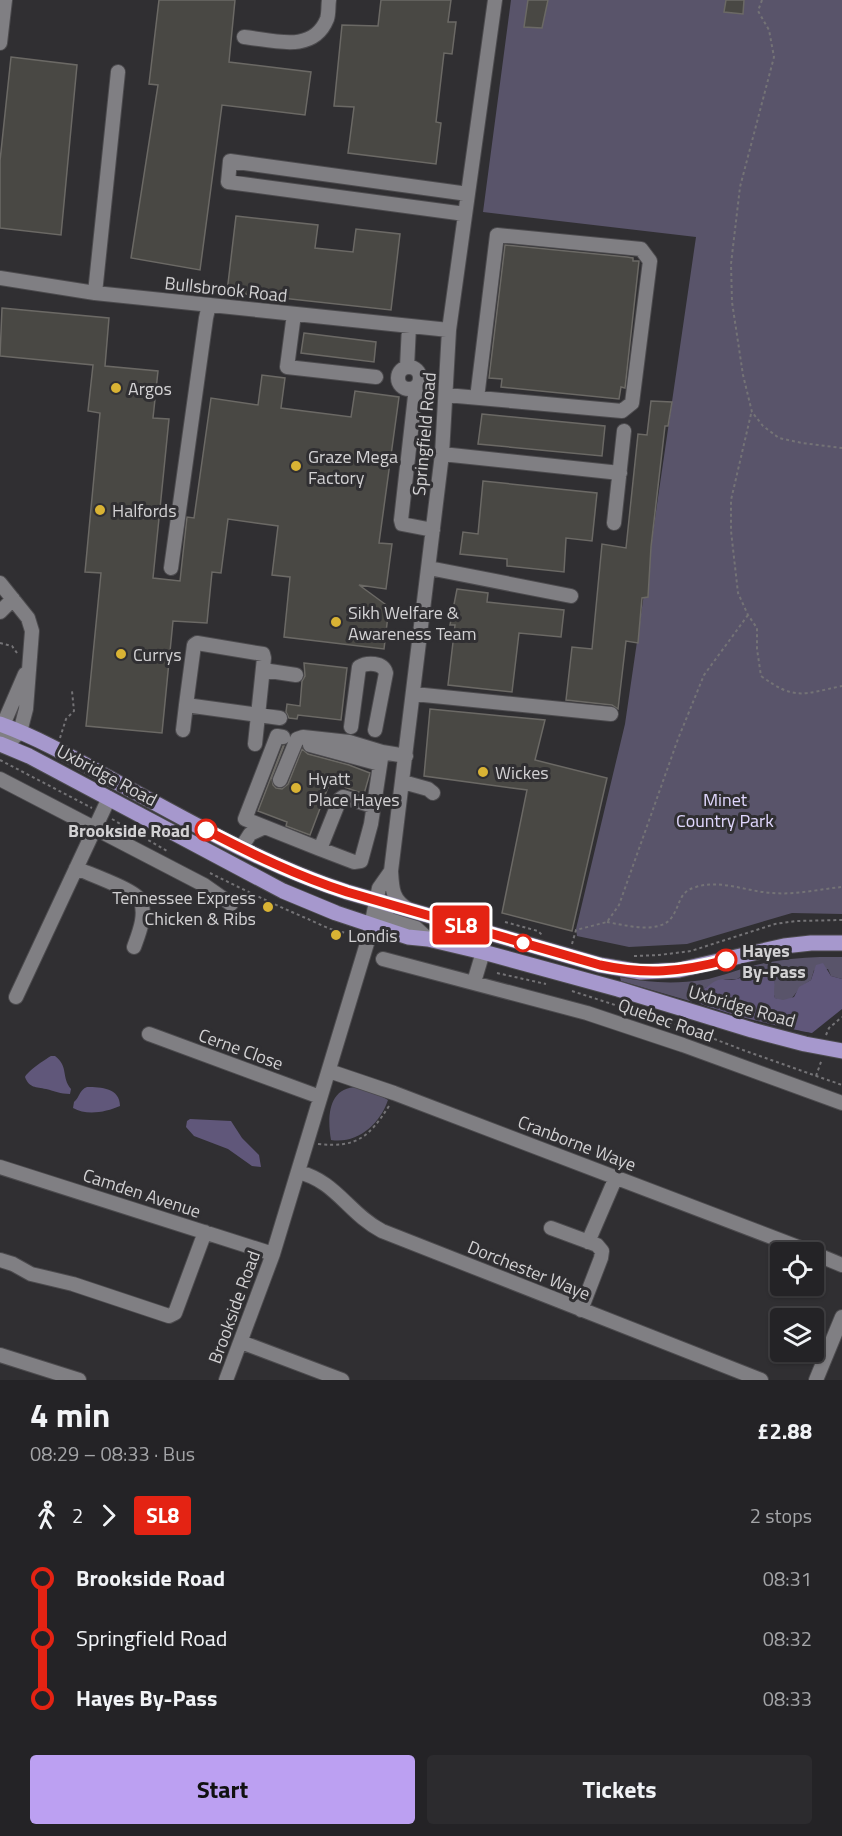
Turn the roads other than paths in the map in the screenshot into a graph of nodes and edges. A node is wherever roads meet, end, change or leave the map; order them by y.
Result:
1 (5, 0) edge
2 (329, 0) edge
3 (495, 0) edge
4 (244, 37) dead end
5 (0, 43) edge
6 (118, 72) dead end
7 (468, 194) junction
8 (465, 213) junction
9 (0, 278) edge
10 (95, 293) junction
11 (209, 305) junction
12 (294, 314) junction
13 (409, 326) junction
14 (449, 330) junction
15 (376, 376) dead end
16 (446, 395) junction
17 (477, 398) junction
18 (624, 431) dead end
19 (442, 454) junction
20 (620, 472) junction
21 (614, 523) dead end
22 (433, 530) junction
23 (171, 568) dead end
24 (429, 568) junction
25 (0, 583) edge
26 (571, 596) dead end
27 (13, 599) junction
28 (0, 612) edge
29 (30, 663) junction
30 (263, 670) junction
31 (296, 675) dead end
32 (414, 694) junction
33 (186, 705) junction
34 (611, 714) dead end
35 (257, 715) junction
36 (280, 718) dead end
37 (2, 724) edge
38 (351, 727) dead end
39 (183, 730) dead end
40 (375, 730) dead end
41 (20, 732) junction
42 (283, 737) dead end
43 (255, 744) dead end
44 (310, 745) dead end
45 (2, 750) edge
46 (406, 756) junction
47 (381, 758) junction
48 (0, 779) edge
49 (280, 780) dead end
50 (109, 798) junction
51 (373, 806) junction
52 (371, 824) junction
53 (265, 827) junction
54 (397, 827) junction
55 (96, 828) junction
56 (241, 848) junction
57 (320, 849) junction
58 (76, 868) junction
59 (391, 872) junction
60 (376, 900) junction
61 (231, 904) dead end
62 (414, 912) junction
63 (372, 925) junction
64 (428, 939) junction
65 (842, 943) edge
66 (134, 947) dead end
67 (483, 952) junction
68 (384, 958) dead end
69 (474, 982) junction
70 (16, 997) dead end
71 (149, 1035) dead end
72 (842, 1051) edge
73 (329, 1071) junction
74 (320, 1097) junction
75 (842, 1103) edge
76 (0, 1167) edge
77 (298, 1172) junction
78 (616, 1177) junction
79 (551, 1228) dead end
80 (205, 1232) junction
81 (588, 1242) junction
82 (784, 1242) edge
83 (273, 1254) junction
84 (824, 1257) edge
85 (0, 1260) edge
86 (842, 1264) edge
87 (581, 1310) junction
88 (842, 1317) edge
89 (241, 1342) junction
90 (0, 1355) edge
91 (79, 1380) edge
92 (226, 1380) edge
93 (342, 1380) edge
94 (761, 1380) edge
95 (816, 1380) edge

1 - 5 street
2 - 4 street
3 - 7 street, Springfield Road
6 - 10 street
7 - 8 street, Springfield Road
7 - 8 street
8 - 14 street, Springfield Road
9 - 10 street, Bullsbrook Road
10 - 11 street, Bullsbrook Road
11 - 12 street, Bullsbrook Road
11 - 23 street
12 - 13 street, Bullsbrook Road
12 - 15 street
13 - 14 street, Bullsbrook Road
13 - 22 street
14 - 16 street, Springfield Road
16 - 17 street
16 - 19 street, Springfield Road
17 - 17 street
18 - 20 street
19 - 20 street
19 - 22 street, Springfield Road
20 - 21 street
22 - 24 street, Springfield Road
24 - 26 street
24 - 32 street, Springfield Road
25 - 27 street
27 - 28 street
27 - 29 street
29 - 37 street
29 - 41 street
30 - 31 street
30 - 33 street
30 - 35 street
32 - 34 street
32 - 46 street, Springfield Road
33 - 35 street
33 - 39 street
35 - 36 street
35 - 43 street
37 - 41 main road, Uxbridge Road
37 - 45 street
38 - 40 street
41 - 45 street
41 - 56 main road, Uxbridge Road
42 - 53 street
44 - 47 street
45 - 50 main road, Uxbridge Road
46 - 47 street
46 - 54 street, Springfield Road
47 - 49 street
47 - 51 street
48 - 55 street
50 - 55 street
50 - 63 main road, Uxbridge Road
51 - 52 street
51 - 57 street
52 - 54 street
52 - 57 street
53 - 56 street
53 - 57 street
54 - 59 street, Springfield Road
55 - 58 street
55 - 61 street
56 - 60 main road, Uxbridge Road
58 - 66 street
58 - 70 street
59 - 60 street, Springfield Road
59 - 62 street, Springfield Road
60 - 62 main road, Uxbridge Road
60 - 63 street, Brookside Road
60 - 64 street
62 - 65 main road, Uxbridge Road
63 - 64 main road, Uxbridge Road
63 - 73 street, Brookside Road
64 - 67 main road, Uxbridge Road
67 - 69 street
67 - 72 main road, Uxbridge Road
68 - 69 street, Quebec Road
69 - 75 street, Quebec Road
71 - 74 street, Cerne Close
73 - 74 street, Brookside Road
73 - 78 street, Cranborne Waye
74 - 77 street, Brookside Road
76 - 80 street, Camden Avenue
77 - 83 street, Brookside Road
77 - 87 street, Dorchester Waye
78 - 81 street
78 - 82 street, Cranborne Waye
79 - 81 street
80 - 83 street, Camden Avenue
80 - 85 street
81 - 87 street
83 - 89 street, Brookside Road
84 - 86 street, Cranborne Waye
87 - 94 street, Dorchester Waye
88 - 95 street
89 - 92 street, Brookside Road
89 - 93 street
90 - 91 street

